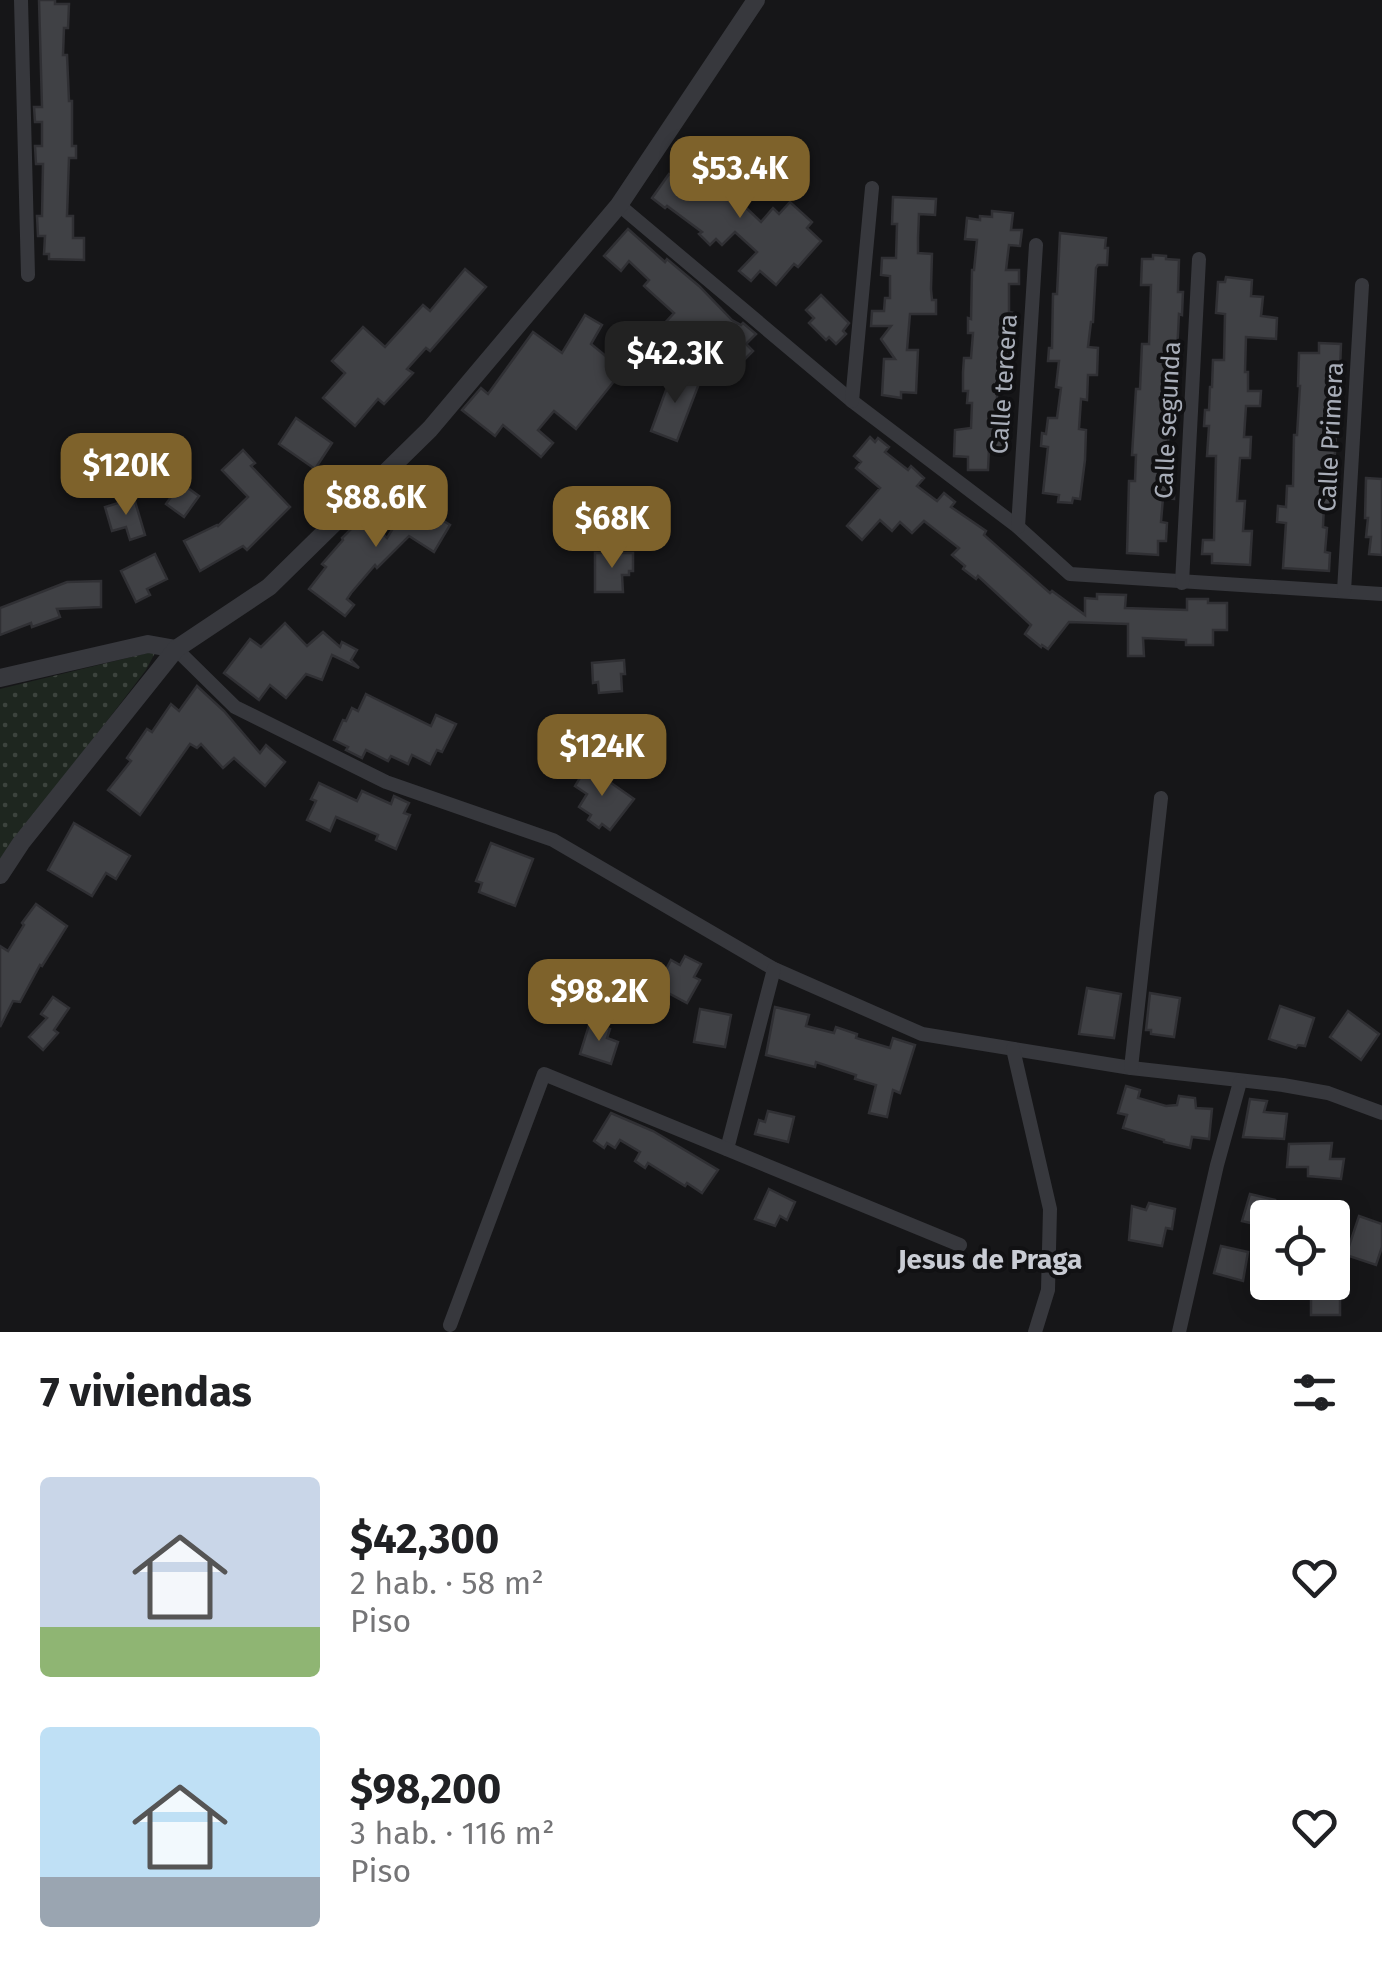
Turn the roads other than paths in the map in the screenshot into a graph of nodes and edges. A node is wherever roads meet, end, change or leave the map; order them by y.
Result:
1 (21, 0) edge
2 (756, 0) edge
3 (872, 188) dead end
4 (619, 204) junction
5 (1036, 245) dead end
6 (1200, 259) dead end
7 (28, 276) dead end
8 (1362, 285) dead end
9 (852, 401) junction
10 (1018, 526) junction
11 (1182, 582) junction
12 (1344, 591) junction
13 (1382, 594) edge
14 (176, 650) junction
15 (0, 678) edge
16 (1160, 798) dead end
17 (0, 875) edge
18 (774, 969) junction
19 (1013, 1049) junction
20 (1132, 1068) junction
21 (1240, 1082) junction
22 (1382, 1113) edge
23 (727, 1149) junction
24 (960, 1245) dead end
25 (450, 1325) dead end
26 (1034, 1332) edge
27 (1179, 1332) edge

1 - 7 street
2 - 4 street
3 - 9 street
4 - 9 street
4 - 14 street
5 - 10 street, Calle tercera
6 - 11 street, Calle segunda
8 - 12 street, Calle Primera
9 - 10 street
10 - 11 street
11 - 12 street
12 - 13 street
14 - 15 street
14 - 17 street
14 - 18 street
16 - 20 street
18 - 19 street
18 - 23 street
19 - 20 street
19 - 26 street
20 - 21 street
21 - 22 street
21 - 27 street
23 - 24 street
23 - 25 street

